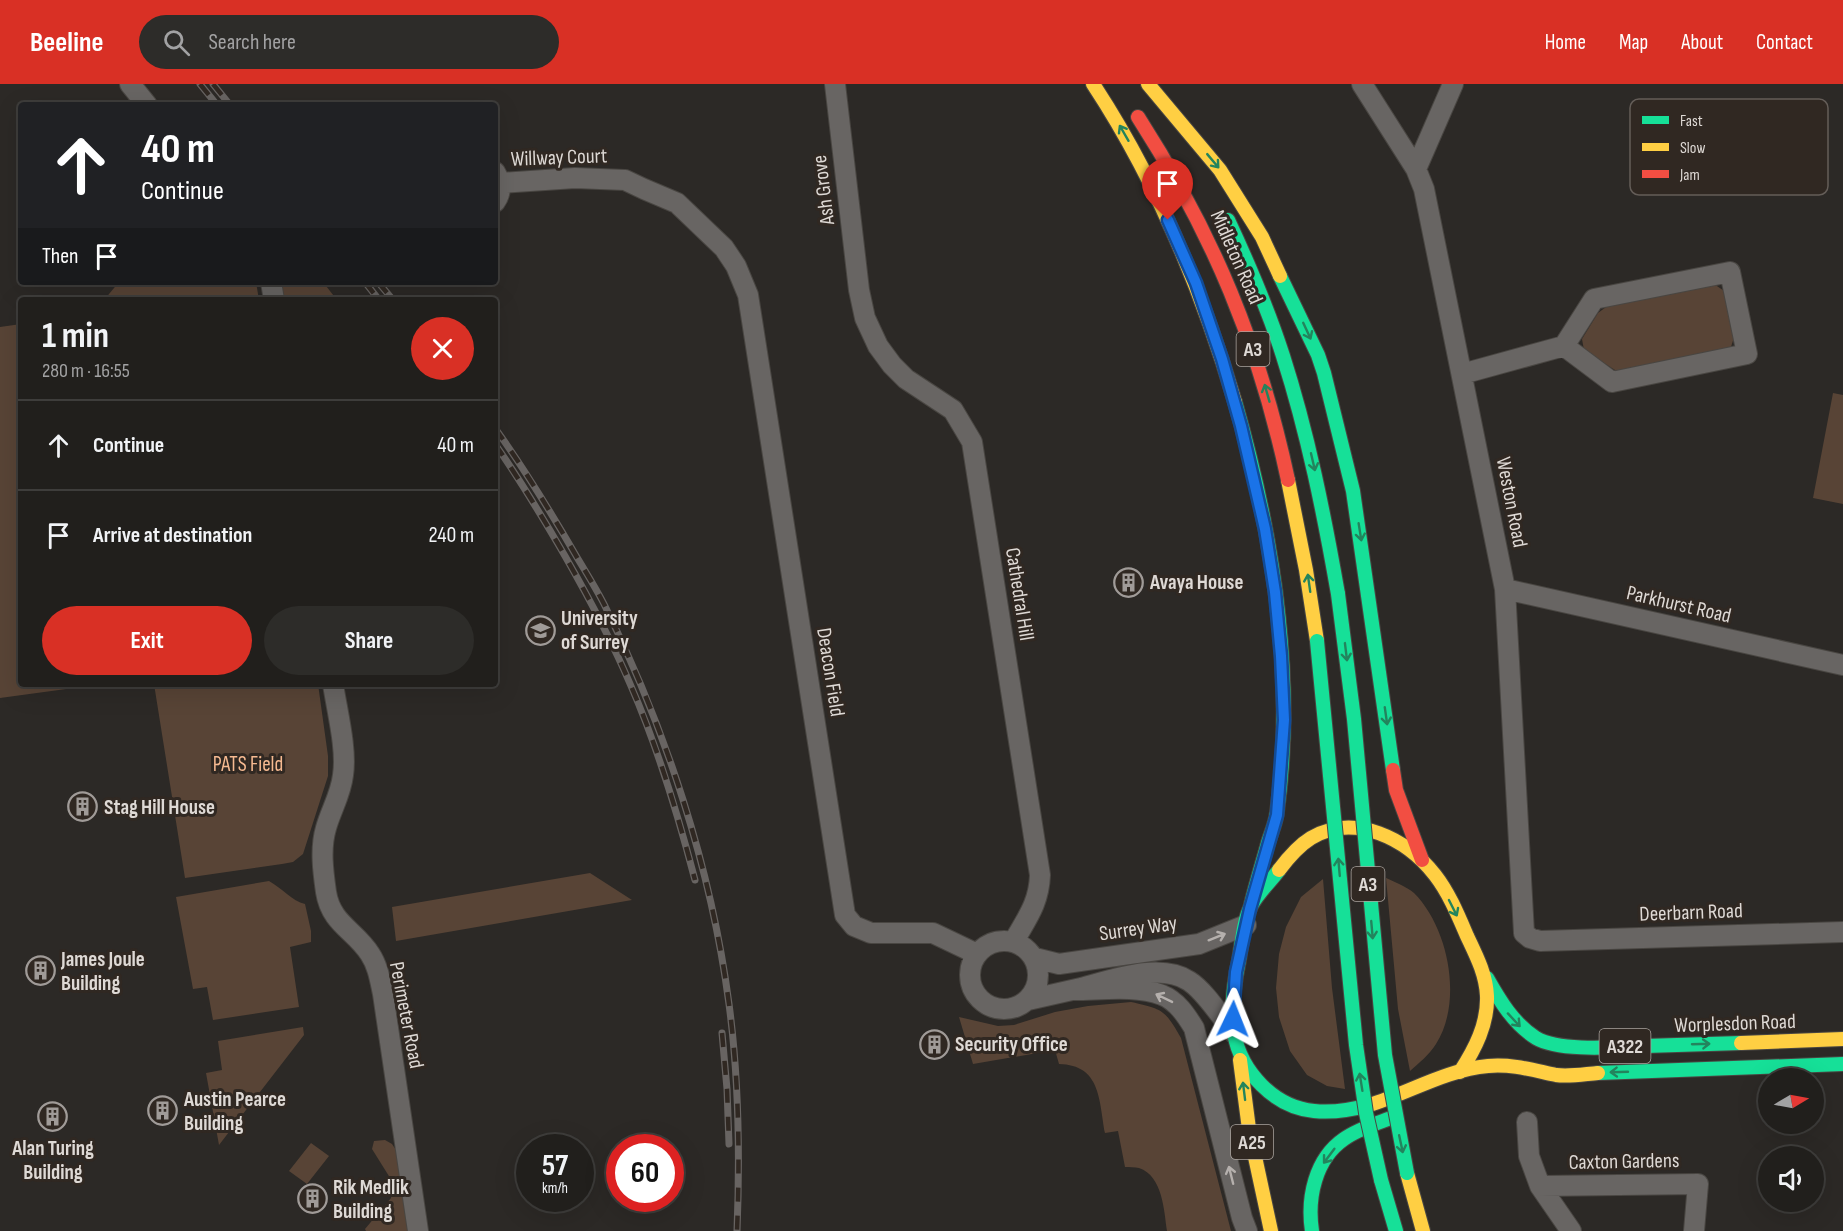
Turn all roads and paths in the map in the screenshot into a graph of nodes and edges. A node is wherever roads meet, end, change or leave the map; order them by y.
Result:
1 (130, 84) edge
2 (835, 84) edge
3 (1093, 84) edge
4 (1148, 84) edge
5 (1362, 84) edge
6 (1454, 84) edge
7 (145, 102) edge
8 (1131, 107) dead end
9 (1198, 164) dead end
10 (1416, 168) junction
11 (498, 177) edge
12 (1220, 204) dead end
13 (859, 290) joint
14 (748, 295) joint
15 (1564, 346) junction
16 (1462, 374) junction
17 (1505, 589) junction
18 (1843, 665) edge
19 (333, 687) edge
20 (1422, 860) junction
21 (1248, 917) junction
22 (1843, 932) edge
23 (1014, 941) junction
24 (1540, 941) joint
25 (977, 954) junction
26 (1035, 958) junction
27 (1483, 970) junction
28 (1074, 990) junction
29 (1028, 1000) junction
30 (1843, 1027) edge
31 (1234, 1033) junction
32 (1843, 1039) edge
33 (1802, 1042) junction
34 (1239, 1052) junction
35 (1843, 1064) edge
36 (1460, 1071) junction
37 (1558, 1075) junction
38 (1510, 1081) dead end
39 (1355, 1109) junction
40 (1405, 1112) dead end
41 (1527, 1122) dead end
42 (1336, 1124) dead end
43 (1540, 1186) junction
44 (418, 1231) edge
45 (1247, 1231) edge
46 (1271, 1231) edge
47 (1312, 1231) edge
48 (1396, 1231) edge
49 (1423, 1231) edge
50 (1571, 1231) edge
51 (1695, 1231) edge

1 - 7 street
2 - 13 street, Ash Grove
21 -> 3 main road
4 - 9 main road
4 -> 20 main road
5 - 10 street, Weston Road
6 - 10 street
48 -> 8 main road, Midleton Road / A3, bridge
10 - 16 street, Weston Road
11 - 14 street, Willway Court
12 -> 49 main road, Midleton Road / A3, bridge
13 - 23 street, Cathedral Hill
14 - 25 street, Deacon Field
15 - 15 street
15 - 16 street
16 - 17 street, Weston Road
17 - 18 street, Parkhurst Road
17 - 24 street, Weston Road
19 - 44 street, Perimeter Road
20 - 21 main road
20 -> 27 main road, Worplesdon Road
26 -> 21 street, Surrey Way
21 - 31 main road
22 - 24 street, Deerbarn Road
23 - 25 street
23 - 26 street
25 - 29 street
26 - 29 street
27 -> 33 main road, Worplesdon Road / A322
27 - 36 main road
28 - 29 street
28 - 31 street
45 -> 28 street
30 - 33 main road
31 - 34 main road
32 - 33 main road, Worplesdon Road
34 - 39 main road
46 -> 34 main road, A25
35 -> 37 main road
36 - 37 main road
36 - 39 main road
37 - 38 main road
39 - 42 main road
40 -> 47 main road
41 - 43 street
43 - 50 street
43 - 51 street, Caxton Gardens

